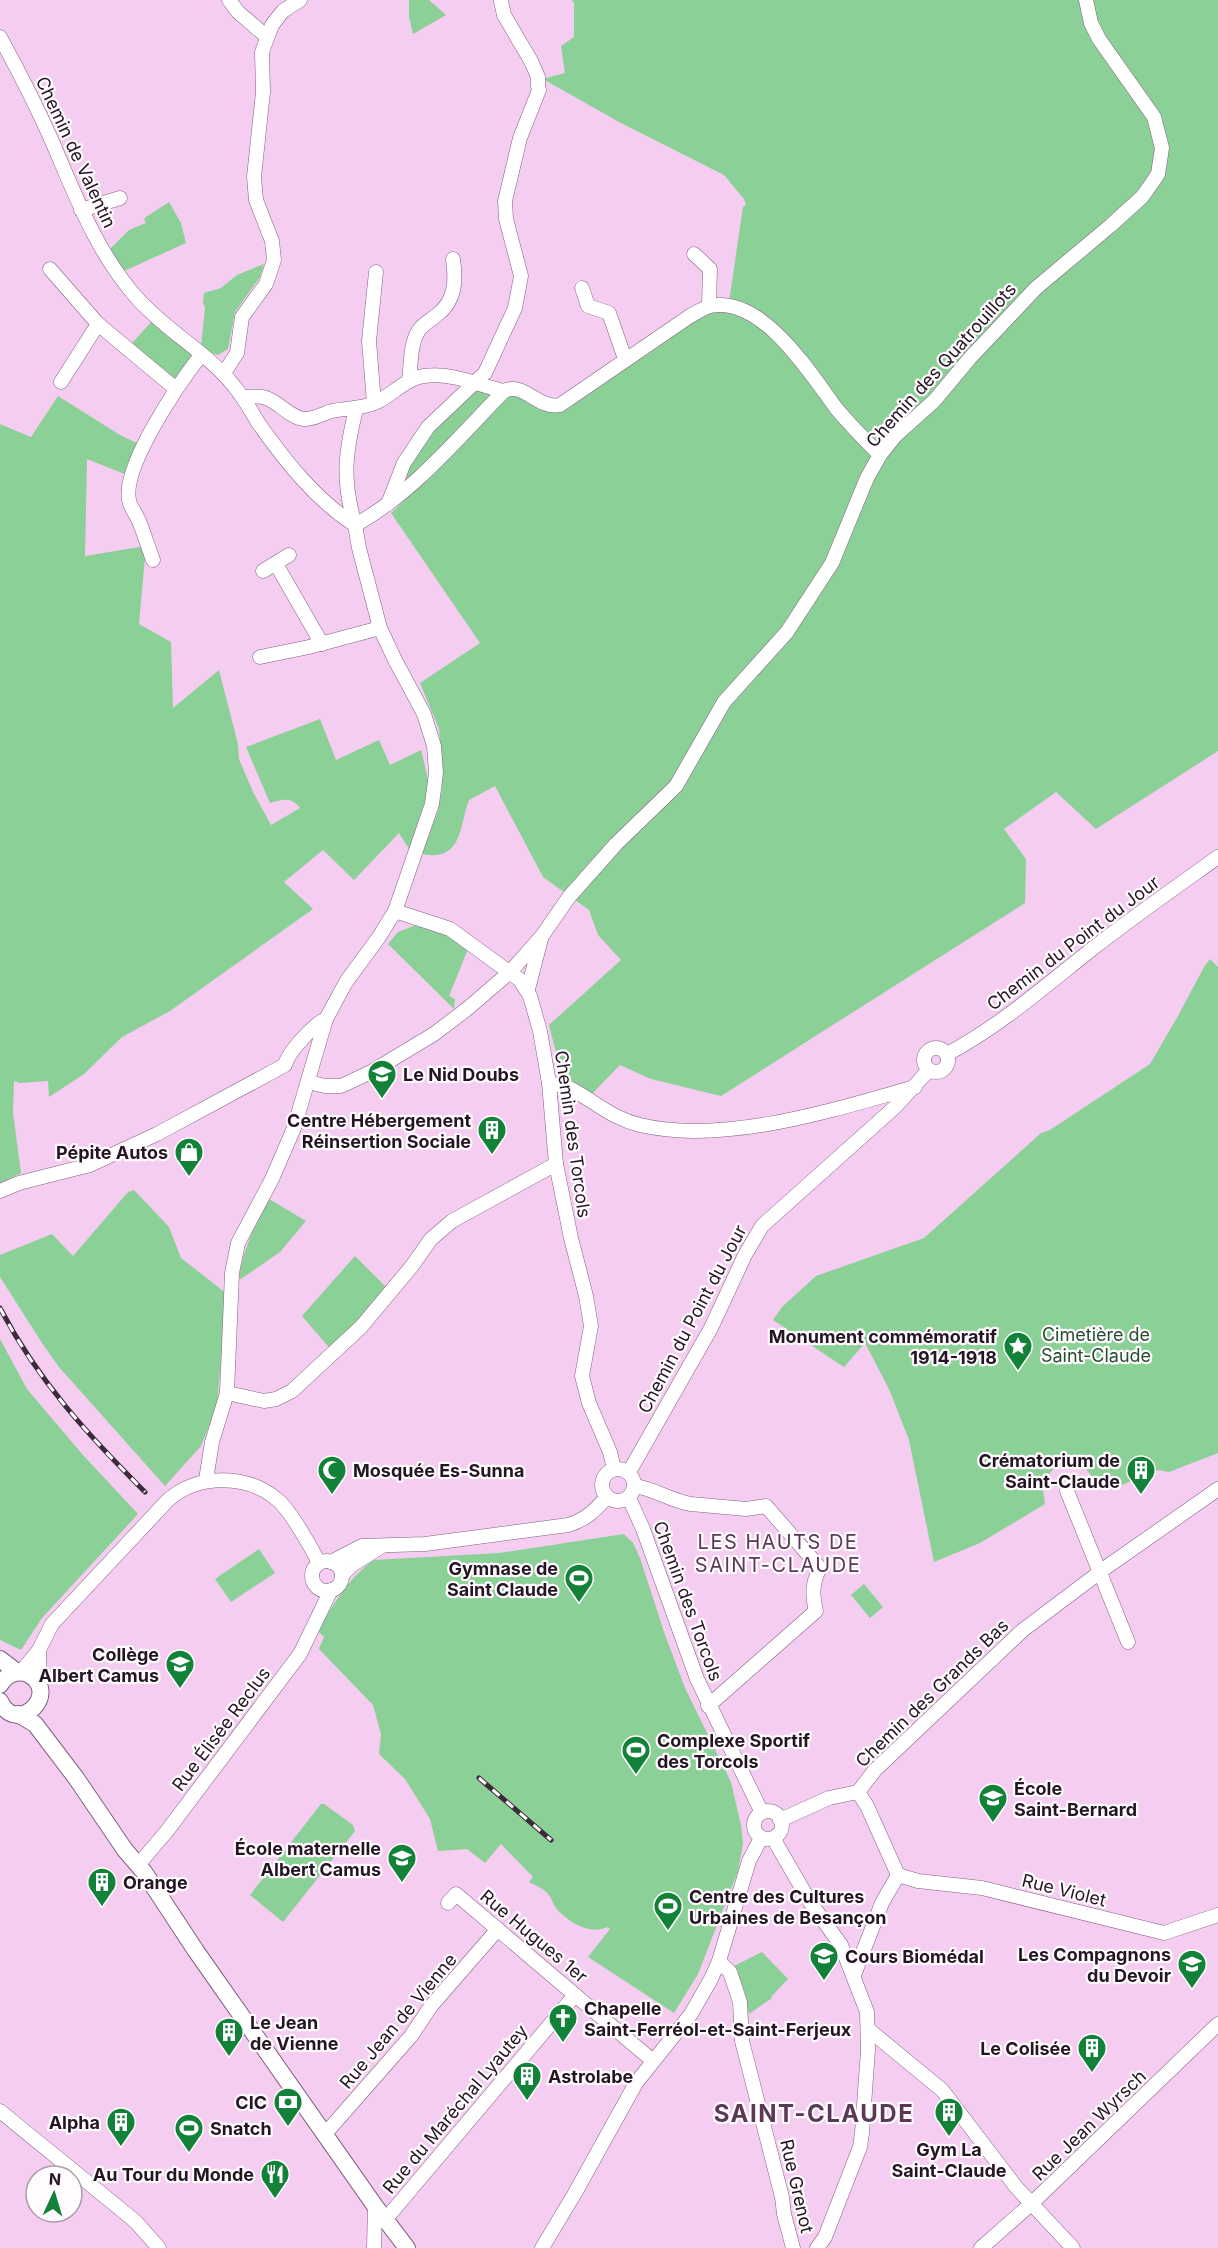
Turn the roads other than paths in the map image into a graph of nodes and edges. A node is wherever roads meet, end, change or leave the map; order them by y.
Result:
1 (229, 0) edge
2 (300, 0) edge
3 (1086, 0) edge
4 (501, 1) edge
5 (266, 36) junction
6 (0, 37) edge
7 (120, 198) dead end
8 (81, 210) junction
9 (694, 254) dead end
10 (453, 259) dead end
11 (50, 269) dead end
12 (376, 272) dead end
13 (582, 288) dead end
14 (709, 306) junction
15 (98, 324) junction
16 (201, 355) junction
17 (625, 359) junction
18 (224, 373) junction
19 (409, 381) junction
20 (61, 382) dead end
21 (472, 383) junction
22 (176, 389) junction
23 (504, 391) junction
24 (243, 397) junction
25 (374, 403) junction
26 (356, 409) junction
27 (880, 455) junction
28 (388, 504) junction
29 (356, 525) junction
30 (289, 555) dead end
31 (153, 560) dead end
32 (276, 564) junction
33 (263, 571) dead end
34 (380, 628) junction
35 (322, 644) junction
36 (260, 657) dead end
37 (1218, 857) edge
38 (395, 911) junction
39 (542, 936) junction
40 (510, 972) junction
41 (528, 989) junction
42 (326, 1019) junction
43 (285, 1065) junction
44 (309, 1079) junction
45 (549, 1083) junction
46 (915, 1086) junction
47 (887, 1095) junction
48 (895, 1107) junction
49 (556, 1164) junction
50 (0, 1191) edge
51 (227, 1394) junction
52 (614, 1469) junction
53 (206, 1480) junction
54 (631, 1485) junction
55 (1218, 1489) edge
56 (1067, 1491) dead end
57 (607, 1497) junction
58 (384, 1545) junction
59 (325, 1562) junction
60 (1099, 1573) junction
61 (342, 1575) junction
62 (326, 1590) junction
63 (1128, 1642) dead end
64 (39, 1650) junction
65 (0, 1659) edge
66 (19, 1672) junction
67 (0, 1685) edge
68 (39, 1696) junction
69 (0, 1701) edge
70 (708, 1706) junction
71 (10, 1715) edge
72 (76, 1778) junction
73 (858, 1792) junction
74 (762, 1813) junction
75 (780, 1820) junction
76 (768, 1838) junction
77 (138, 1865) junction
78 (898, 1875) junction
79 (448, 1903) dead end
80 (1218, 1915) edge
81 (498, 1929) junction
82 (719, 1961) junction
83 (854, 1975) junction
84 (575, 1995) junction
85 (1218, 2024) edge
86 (868, 2029) junction
87 (653, 2061) junction
88 (0, 2112) edge
89 (325, 2134) junction
90 (1031, 2204) junction
91 (378, 2218) junction
92 (818, 2245) edge
93 (159, 2248) edge
94 (374, 2248) edge
95 (407, 2248) edge
96 (542, 2248) edge
97 (793, 2248) edge
98 (981, 2248) edge
99 (1073, 2248) edge

1 - 5 street
2 - 5 street
3 - 27 street, Chemin des Quatrouillots
4 - 21 street
5 - 18 street
6 - 8 street, Chemin de Valentin
7 - 8 street
8 - 16 street, Chemin de Valentin
9 - 14 street
10 - 19 street
11 - 15 street
12 - 25 street
13 - 17 street
14 - 17 street
14 - 27 street
15 - 20 street
15 - 22 street
16 - 18 street, Chemin de Valentin
16 - 22 street
17 - 23 street
18 - 24 street, Chemin de Valentin
19 - 21 street
19 - 25 street
21 - 23 street
21 - 28 street
22 - 31 street
23 - 28 street
24 - 26 street
24 - 29 street, Chemin de Valentin
25 - 26 street
26 - 29 street
27 - 39 street, Chemin des Quatrouillots
28 - 29 street
29 - 34 street
30 - 32 street
32 - 33 street
32 - 35 street
34 - 35 street
34 - 38 street
35 - 36 street
37 - 46 street, Chemin du Point du Jour
38 - 40 street
38 - 42 street
39 - 40 street, Chemin des Quatrouillots
39 - 41 street, Chemin des Quatrouillots
40 - 41 street
40 - 44 street, Chemin des Quatrouillots
41 - 45 street, Chemin des Torcols
42 - 43 street
42 - 44 street
43 - 44 street, Chemin des Quatrouillots
43 - 50 street
44 - 51 street
45 - 47 street
45 - 49 street, Chemin des Torcols
46 - 47 street
46 - 48 street, Chemin du Point du Jour
47 - 48 street
48 - 54 street, Chemin du Point du Jour
49 - 51 street
49 - 52 street, Chemin des Torcols
51 - 53 street
52 - 54 street
52 - 57 street
53 - 59 street
53 - 64 street
54 - 57 street
54 - 70 street, Chemin des Torcols
54 - 70 street
55 - 60 street, Chemin des Grands Bas
56 - 60 street
57 - 58 street
58 - 59 street
58 - 61 street
59 - 61 street
59 - 62 street
60 - 63 street
60 - 73 street, Chemin des Grands Bas
61 - 62 street
62 - 77 street, Rue Élisée Reclus
64 - 66 street
64 - 68 street
65 - 66 main road
66 - 67 main road
66 - 68 main road
68 - 71 main road
68 - 72 main road
69 - 71 main road
70 - 74 street, Chemin des Torcols
71 - 72 main road
72 - 77 main road
73 - 75 street, Chemin des Grands Bas
73 - 78 street
74 - 75 street
74 - 76 street
75 - 76 street
76 - 82 street
76 - 83 street
77 - 89 main road
78 - 80 street, Rue Violet
78 - 83 street
79 - 81 street, Rue Hugues 1er
81 - 84 street, Rue Hugues 1er
81 - 89 street, Rue Jean de Vienne
82 - 87 street
82 - 97 street, Rue Grenot
83 - 86 street
84 - 87 street, Rue Hugues 1er
84 - 91 street, Rue du Maréchal Lyautey
85 - 90 street, Rue Jean Wyrsch
86 - 90 street
86 - 92 street
87 - 96 street
88 - 93 street
89 - 91 main road
90 - 98 street, Rue Jean Wyrsch
90 - 99 street
91 - 94 street
91 - 95 main road

